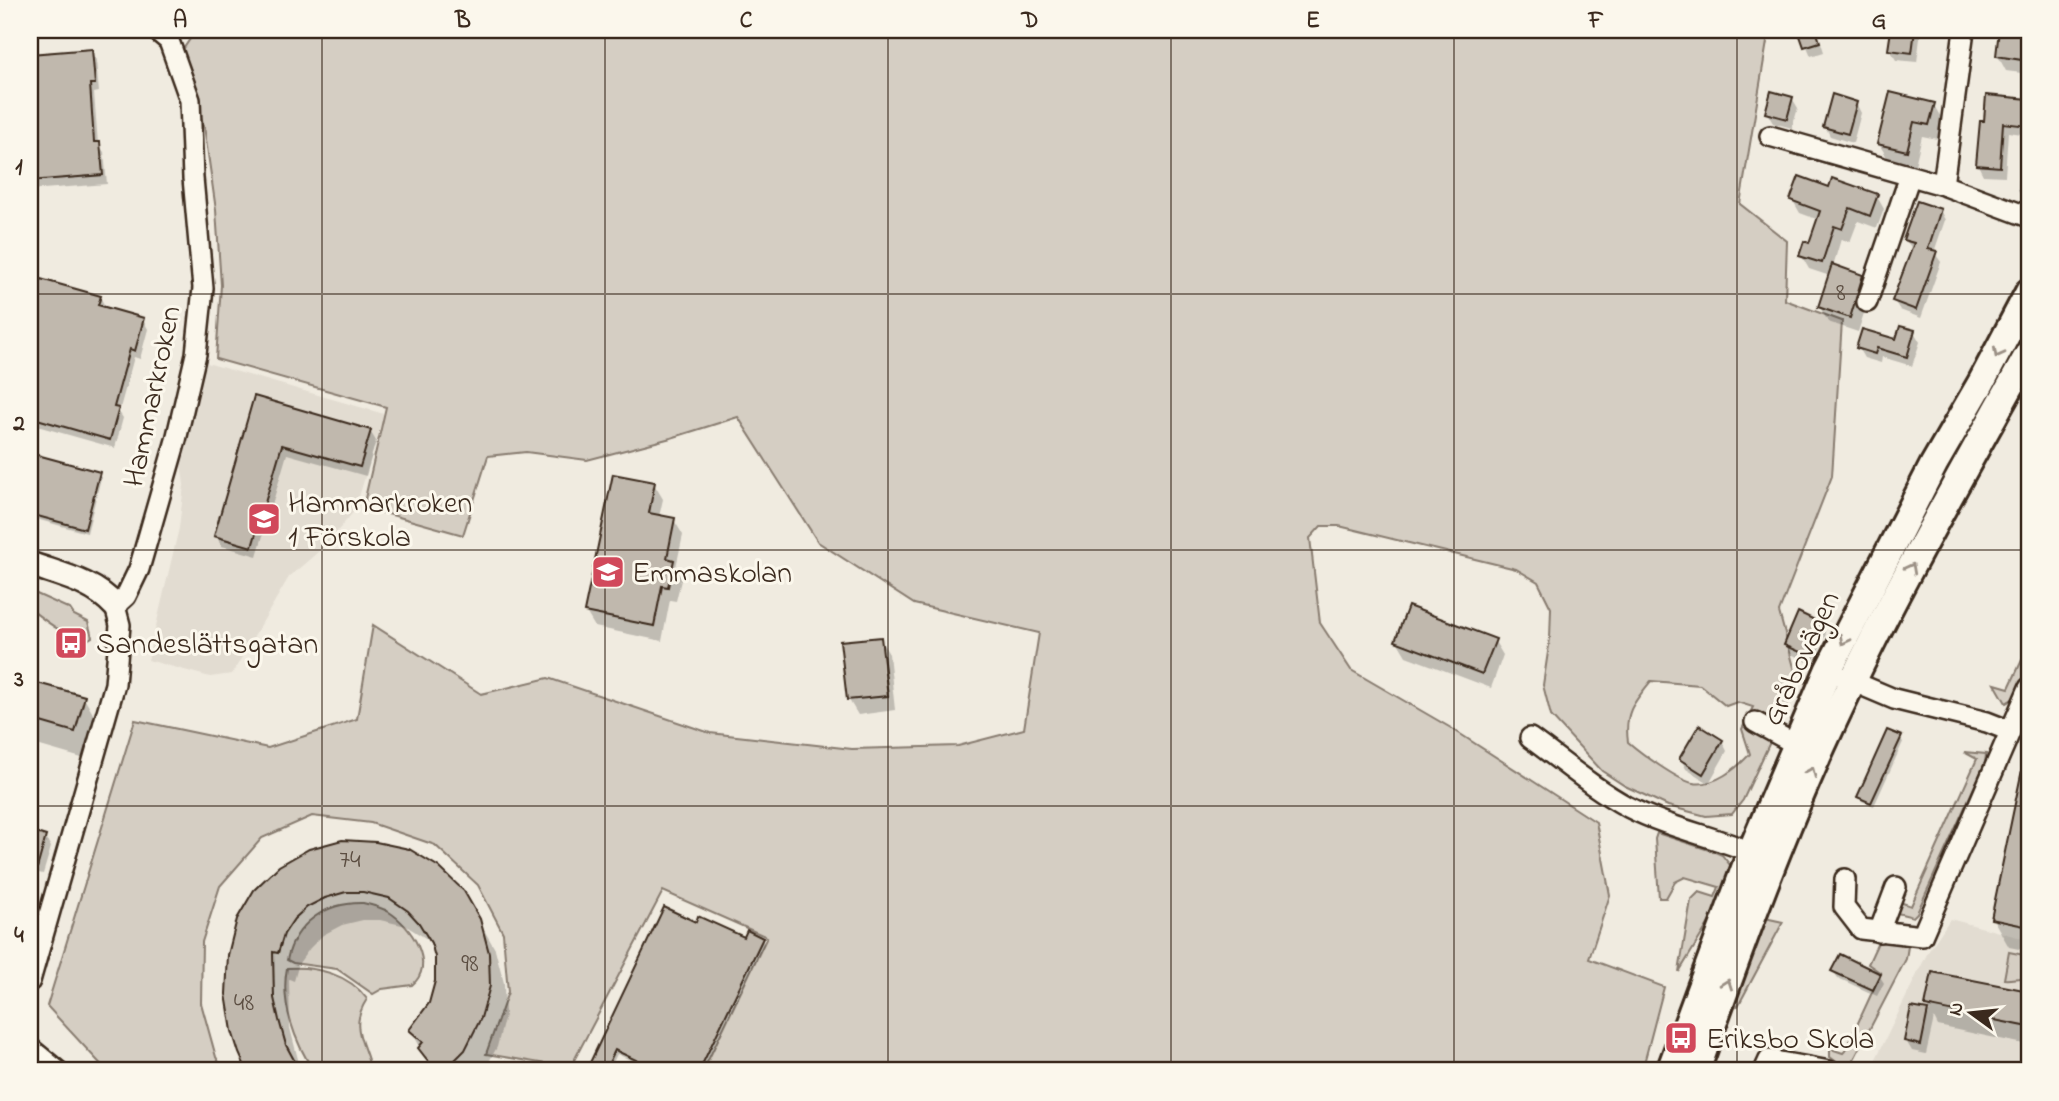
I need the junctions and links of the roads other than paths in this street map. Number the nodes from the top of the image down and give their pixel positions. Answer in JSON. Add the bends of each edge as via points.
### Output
{"nodes":[{"id":1,"x":156,"y":30,"type":"edge"},
{"id":2,"x":1964,"y":30,"type":"edge"},
{"id":3,"x":1770,"y":136,"type":"dead end"},
{"id":4,"x":1910,"y":176,"type":"junction"},
{"id":5,"x":1943,"y":185,"type":"junction"},
{"id":6,"x":2029,"y":217,"type":"edge"},
{"id":7,"x":2029,"y":292,"type":"edge"},
{"id":8,"x":1867,"y":302,"type":"dead end"},
{"id":9,"x":2029,"y":353,"type":"edge"},
{"id":10,"x":30,"y":564,"type":"edge"},
{"id":11,"x":116,"y":606,"type":"junction"},
{"id":12,"x":1828,"y":671,"type":"junction"},
{"id":13,"x":1853,"y":681,"type":"junction"},
{"id":14,"x":2029,"y":688,"type":"edge"},
{"id":15,"x":1755,"y":722,"type":"dead end"},
{"id":16,"x":2010,"y":731,"type":"junction"},
{"id":17,"x":1530,"y":738,"type":"dead end"},
{"id":18,"x":1795,"y":744,"type":"junction"},
{"id":19,"x":1751,"y":852,"type":"junction"},
{"id":20,"x":1767,"y":874,"type":"junction"},
{"id":21,"x":1845,"y":879,"type":"dead end"},
{"id":22,"x":1896,"y":887,"type":"dead end"},
{"id":23,"x":1879,"y":932,"type":"junction"},
{"id":24,"x":30,"y":981,"type":"edge"},
{"id":25,"x":30,"y":1048,"type":"edge"},
{"id":26,"x":1808,"y":1069,"type":"edge"},
{"id":27,"x":58,"y":1071,"type":"edge"},
{"id":28,"x":1670,"y":1071,"type":"edge"},
{"id":29,"x":1696,"y":1071,"type":"edge"},
{"id":30,"x":1764,"y":1071,"type":"edge"},
{"id":31,"x":1829,"y":1071,"type":"edge"}],
"edges":[{"from":1,"to":11,"type":"street","name":"Hammarkroken","via":[[169,41],[190,100],[203,288],[196,354],[176,440],[139,569]]},
{"from":2,"to":5,"type":"street"},
{"from":3,"to":4,"type":"street"},
{"from":4,"to":5,"type":"street"},
{"from":4,"to":8,"type":"street"},
{"from":5,"to":6,"type":"street"},
{"from":7,"to":12,"type":"main road","name":"Gråbovägen","one_way":true},
{"from":13,"to":9,"type":"main road","name":"Gråbovägen","one_way":true},
{"from":10,"to":11,"type":"street","via":[[94,587]]},
{"from":11,"to":24,"type":"street","via":[[120,625],[114,684]]},
{"from":12,"to":13,"type":"street"},
{"from":12,"to":18,"type":"main road","name":"Gråbovägen"},
{"from":13,"to":16,"type":"street","via":[[1894,699]]},
{"from":20,"to":13,"type":"main road","name":"Gråbovägen","one_way":true},
{"from":14,"to":16,"type":"street"},
{"from":15,"to":18,"type":"street"},
{"from":16,"to":23,"type":"street","via":[[1922,936]]},
{"from":17,"to":19,"type":"street","via":[[1628,806]]},
{"from":18,"to":19,"type":"main road","name":"Gråbovägen"},
{"from":19,"to":20,"type":"street"},
{"from":19,"to":28,"type":"main road","name":"Gråbovägen"},
{"from":29,"to":20,"type":"main road","name":"Gråbovägen","one_way":true},
{"from":21,"to":23,"type":"street","via":[[1844,907],[1861,929]]},
{"from":22,"to":23,"type":"street"},
{"from":25,"to":27,"type":"street"},
{"from":26,"to":30,"type":"street","via":[[1769,1060]]},
{"from":26,"to":31,"type":"street"}]}
